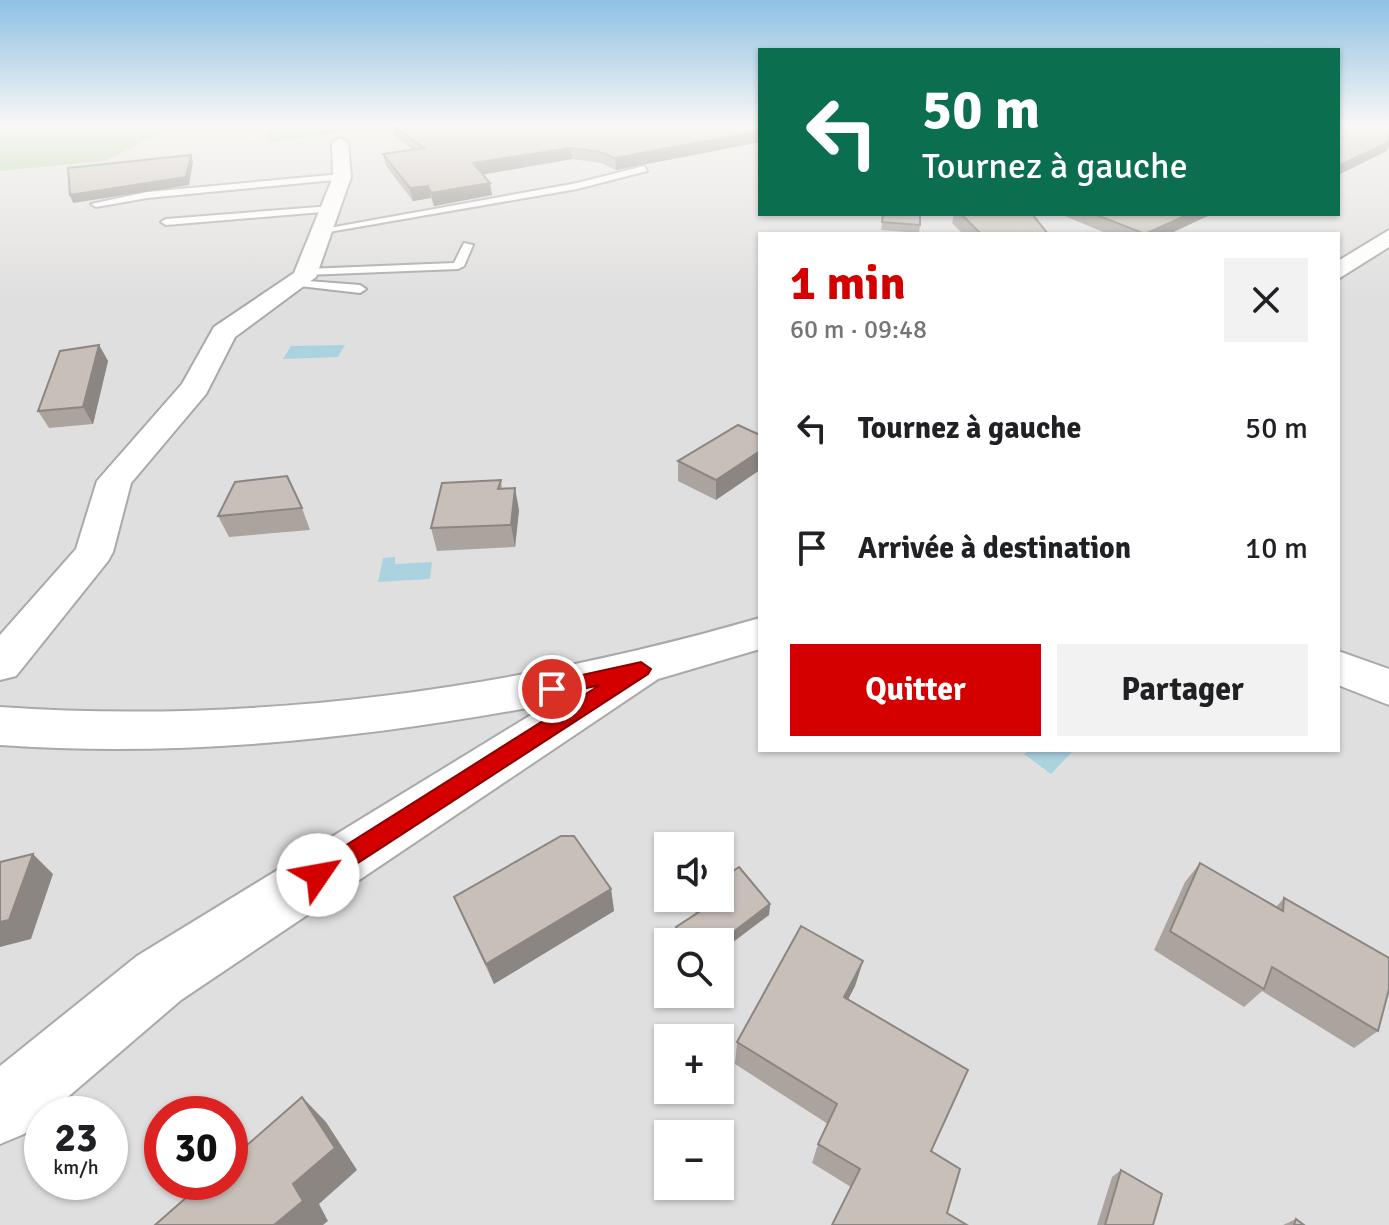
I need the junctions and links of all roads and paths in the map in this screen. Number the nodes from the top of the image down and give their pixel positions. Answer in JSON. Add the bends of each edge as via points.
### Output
{"nodes":[{"id":1,"x":275,"y":183,"type":"edge"},
{"id":2,"x":340,"y":183,"type":"edge"},
{"id":3,"x":588,"y":183,"type":"edge"},
{"id":4,"x":96,"y":204,"type":"edge"},
{"id":5,"x":327,"y":220,"type":"junction"},
{"id":6,"x":166,"y":222,"type":"dead end"},
{"id":7,"x":1389,"y":237,"type":"edge"},
{"id":8,"x":468,"y":245,"type":"dead end"},
{"id":9,"x":1340,"y":271,"type":"edge"},
{"id":10,"x":300,"y":277,"type":"junction"},
{"id":11,"x":360,"y":289,"type":"dead end"},
{"id":12,"x":758,"y":634,"type":"edge"},
{"id":13,"x":0,"y":664,"type":"edge"},
{"id":14,"x":1340,"y":668,"type":"edge"},
{"id":15,"x":641,"y":669,"type":"junction"},
{"id":16,"x":1389,"y":688,"type":"edge"},
{"id":17,"x":0,"y":726,"type":"edge"},
{"id":18,"x":0,"y":1110,"type":"edge"}],
"edges":[{"from":1,"to":4,"type":"lane"},
{"from":2,"to":5,"type":"street"},
{"from":3,"to":5,"type":"lane"},
{"from":5,"to":6,"type":"lane"},
{"from":5,"to":10,"type":"street"},
{"from":7,"to":9,"type":"street"},
{"from":8,"to":10,"type":"lane","via":[[458,266]]},
{"from":10,"to":11,"type":"lane"},
{"from":10,"to":13,"type":"street","via":[[224,333],[195,388],[114,481],[94,552]]},
{"from":12,"to":15,"type":"street"},
{"from":14,"to":16,"type":"street"},
{"from":15,"to":17,"type":"street","via":[[552,689],[238,727]]},
{"from":15,"to":18,"type":"street","via":[[159,978]]}]}
